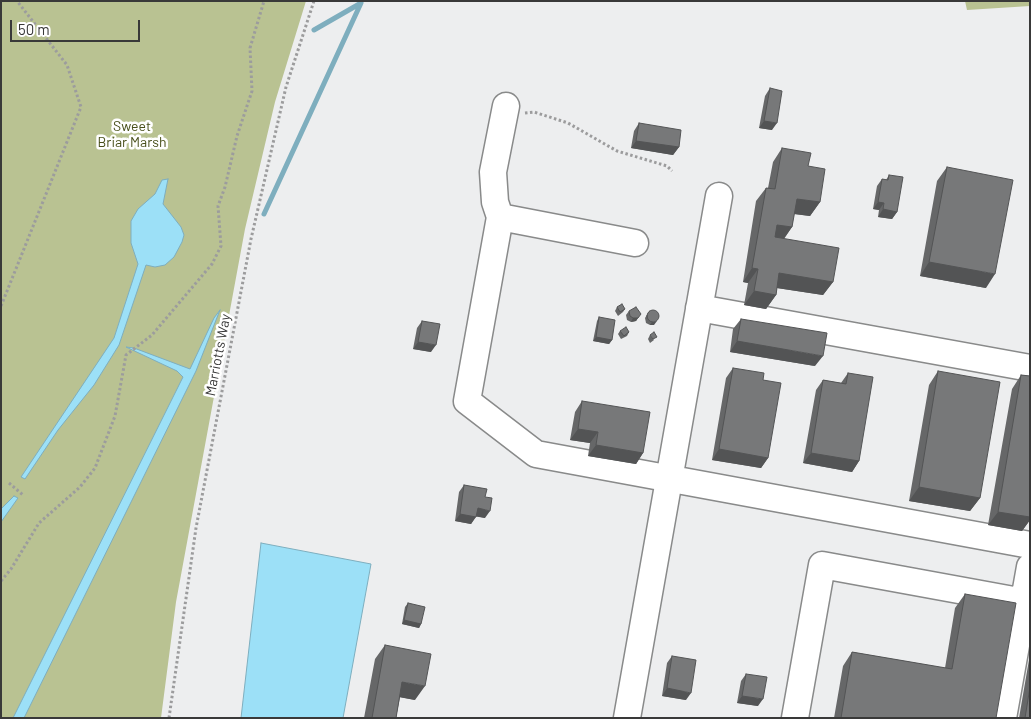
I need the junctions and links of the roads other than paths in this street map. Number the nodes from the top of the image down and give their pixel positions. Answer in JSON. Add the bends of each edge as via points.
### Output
{"nodes":[{"id":1,"x":505,"y":110,"type":"road end"},
{"id":2,"x":719,"y":196,"type":"dead end"},
{"id":3,"x":500,"y":217,"type":"junction"},
{"id":4,"x":635,"y":244,"type":"dead end"},
{"id":5,"x":699,"y":308,"type":"junction"},
{"id":6,"x":1030,"y":368,"type":"edge"},
{"id":7,"x":669,"y":478,"type":"junction"},
{"id":8,"x":1030,"y":545,"type":"edge"},
{"id":9,"x":1030,"y":567,"type":"edge"},
{"id":10,"x":1027,"y":603,"type":"edge"},
{"id":11,"x":626,"y":718,"type":"edge"},
{"id":12,"x":795,"y":718,"type":"edge"},
{"id":13,"x":1003,"y":718,"type":"edge"}],
"edges":[{"from":1,"to":3,"type":"lane","via":[[493,172],[495,202]]},
{"from":2,"to":5,"type":"lane"},
{"from":3,"to":4,"type":"lane"},
{"from":3,"to":7,"type":"lane","via":[[467,401],[536,454]]},
{"from":5,"to":6,"type":"lane"},
{"from":5,"to":7,"type":"lane"},
{"from":7,"to":8,"type":"lane"},
{"from":7,"to":11,"type":"lane"},
{"from":9,"to":10,"type":"lane"},
{"from":10,"to":12,"type":"lane","via":[[822,565]]},
{"from":10,"to":13,"type":"lane"}]}
